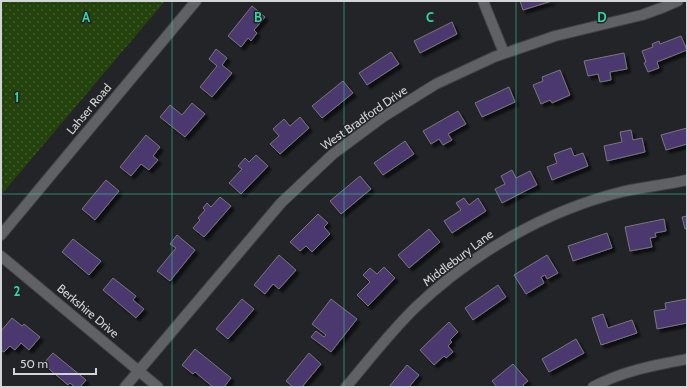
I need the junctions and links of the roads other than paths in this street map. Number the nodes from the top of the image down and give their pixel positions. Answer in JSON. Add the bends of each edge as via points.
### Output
{"nodes":[{"id":1,"x":196,"y":1,"type":"edge"},
{"id":2,"x":483,"y":1,"type":"edge"},
{"id":3,"x":678,"y":1,"type":"edge"},
{"id":4,"x":504,"y":54,"type":"junction"},
{"id":5,"x":687,"y":180,"type":"edge"},
{"id":6,"x":1,"y":235,"type":"edge"},
{"id":7,"x":1,"y":256,"type":"edge"},
{"id":8,"x":687,"y":359,"type":"edge"},
{"id":9,"x":138,"y":371,"type":"junction"},
{"id":10,"x":125,"y":387,"type":"edge"},
{"id":11,"x":158,"y":387,"type":"edge"},
{"id":12,"x":346,"y":387,"type":"edge"},
{"id":13,"x":593,"y":387,"type":"edge"}],
"edges":[{"from":1,"to":6,"type":"street","name":"Lahser Road"},
{"from":2,"to":4,"type":"street"},
{"from":3,"to":4,"type":"street","name":"West Bradford Drive","via":[[642,15],[555,36]]},
{"from":4,"to":9,"type":"street","name":"West Bradford Drive","via":[[436,84],[383,117],[333,154],[261,225]]},
{"from":5,"to":12,"type":"street","name":"Middlebury Lane","via":[[621,192],[590,202],[542,221],[498,244],[471,262],[416,307]]},
{"from":7,"to":9,"type":"street","name":"Berkshire Drive"},
{"from":8,"to":13,"type":"street","via":[[622,374]]},
{"from":9,"to":10,"type":"street","name":"West Bradford Drive"},
{"from":9,"to":11,"type":"street","name":"Berkshire Drive"}]}
